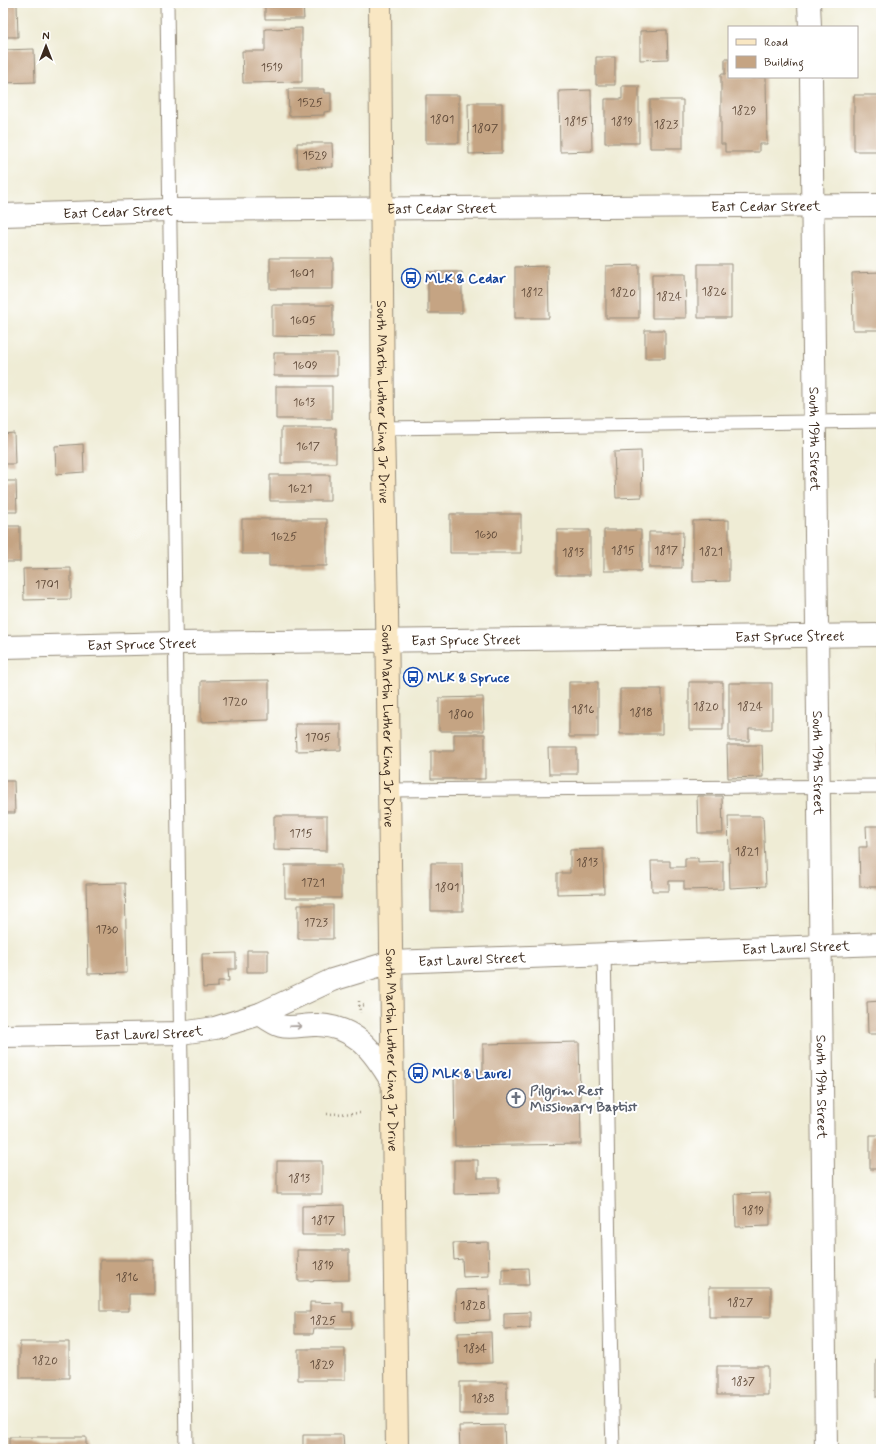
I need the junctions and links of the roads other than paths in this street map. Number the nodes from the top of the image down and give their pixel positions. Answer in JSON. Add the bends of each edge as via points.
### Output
{"nodes":[{"id":1,"x":167,"y":3,"type":"edge"},
{"id":2,"x":380,"y":3,"type":"edge"},
{"id":3,"x":809,"y":3,"type":"edge"},
{"id":4,"x":810,"y":26,"type":"edge"},
{"id":5,"x":811,"y":78,"type":"edge"},
{"id":6,"x":814,"y":205,"type":"junction"},
{"id":7,"x":881,"y":205,"type":"edge"},
{"id":8,"x":381,"y":209,"type":"junction"},
{"id":9,"x":170,"y":210,"type":"junction"},
{"id":10,"x":3,"y":215,"type":"edge"},
{"id":11,"x":881,"y":421,"type":"edge"},
{"id":12,"x":816,"y":422,"type":"junction"},
{"id":13,"x":383,"y":428,"type":"junction"},
{"id":14,"x":881,"y":635,"type":"edge"},
{"id":15,"x":817,"y":636,"type":"junction"},
{"id":16,"x":177,"y":642,"type":"junction"},
{"id":17,"x":387,"y":642,"type":"junction"},
{"id":18,"x":3,"y":647,"type":"edge"},
{"id":19,"x":820,"y":786,"type":"junction"},
{"id":20,"x":881,"y":786,"type":"edge"},
{"id":21,"x":389,"y":790,"type":"junction"},
{"id":22,"x":881,"y":944,"type":"edge"},
{"id":23,"x":821,"y":946,"type":"junction"},
{"id":24,"x":604,"y":955,"type":"junction"},
{"id":25,"x":391,"y":962,"type":"junction"},
{"id":26,"x":260,"y":1014,"type":"junction"},
{"id":27,"x":180,"y":1033,"type":"junction"},
{"id":28,"x":3,"y":1036,"type":"edge"},
{"id":29,"x":392,"y":1082,"type":"junction"},
{"id":30,"x":186,"y":1449,"type":"edge"},
{"id":31,"x":398,"y":1449,"type":"edge"},
{"id":32,"x":612,"y":1449,"type":"edge"},
{"id":33,"x":826,"y":1449,"type":"edge"}],
"edges":[{"from":1,"to":9,"type":"lane"},
{"from":2,"to":8,"type":"street","name":"South Martin Luther King Jr Drive"},
{"from":3,"to":4,"type":"street"},
{"from":5,"to":6,"type":"street","name":"South 19th Street"},
{"from":6,"to":7,"type":"street","name":"East Cedar Street"},
{"from":6,"to":8,"type":"street","name":"East Cedar Street"},
{"from":6,"to":12,"type":"street","name":"South 19th Street"},
{"from":8,"to":9,"type":"street","name":"East Cedar Street"},
{"from":8,"to":13,"type":"street","name":"South Martin Luther King Jr Drive"},
{"from":9,"to":10,"type":"street","name":"East Cedar Street"},
{"from":9,"to":16,"type":"lane"},
{"from":11,"to":12,"type":"lane"},
{"from":12,"to":13,"type":"lane"},
{"from":12,"to":15,"type":"street","name":"South 19th Street"},
{"from":13,"to":17,"type":"street","name":"South Martin Luther King Jr Drive"},
{"from":14,"to":15,"type":"street","name":"East Spruce Street"},
{"from":15,"to":17,"type":"street","name":"East Spruce Street"},
{"from":15,"to":19,"type":"street","name":"South 19th Street"},
{"from":16,"to":17,"type":"street","name":"East Spruce Street"},
{"from":16,"to":18,"type":"street","name":"East Spruce Street"},
{"from":16,"to":27,"type":"lane"},
{"from":17,"to":21,"type":"street","name":"South Martin Luther King Jr Drive"},
{"from":19,"to":20,"type":"lane"},
{"from":19,"to":21,"type":"lane"},
{"from":19,"to":23,"type":"street","name":"South 19th Street"},
{"from":21,"to":25,"type":"street","name":"South Martin Luther King Jr Drive"},
{"from":22,"to":23,"type":"street","name":"East Laurel Street"},
{"from":23,"to":24,"type":"street","name":"East Laurel Street"},
{"from":23,"to":33,"type":"street","name":"South 19th Street"},
{"from":24,"to":25,"type":"street","name":"East Laurel Street"},
{"from":24,"to":32,"type":"lane"},
{"from":25,"to":26,"type":"street","name":"East Laurel Street","via":[[332,980]]},
{"from":25,"to":29,"type":"street","name":"South Martin Luther King Jr Drive"},
{"from":26,"to":27,"type":"street","name":"East Laurel Street","via":[[215,1028]]},
{"from":26,"to":29,"type":"street","one_way":true,"via":[[282,1026],[318,1025],[335,1028],[355,1037],[371,1050]]},
{"from":27,"to":28,"type":"street","name":"East Laurel Street"},
{"from":27,"to":30,"type":"lane"},
{"from":29,"to":31,"type":"street","name":"South Martin Luther King Jr Drive"}]}
